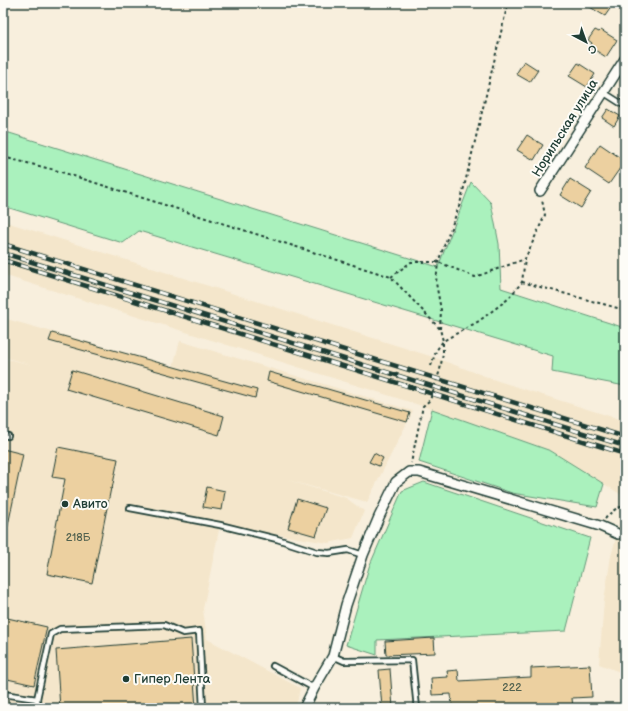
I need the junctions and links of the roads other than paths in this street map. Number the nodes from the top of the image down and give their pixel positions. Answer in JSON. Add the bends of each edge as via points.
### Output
{"nodes":[{"id":1,"x":625,"y":59,"type":"edge"},
{"id":2,"x":603,"y":92,"type":"junction"},
{"id":3,"x":625,"y":106,"type":"edge"},
{"id":4,"x":540,"y":191,"type":"road end"},
{"id":5,"x":130,"y":508,"type":"dead end"},
{"id":6,"x":622,"y":534,"type":"edge"},
{"id":7,"x":363,"y":555,"type":"junction"},
{"id":8,"x":333,"y":656,"type":"junction"},
{"id":9,"x":273,"y":666,"type":"dead end"},
{"id":10,"x":314,"y":688,"type":"junction"},
{"id":11,"x":3,"y":694,"type":"edge"},
{"id":12,"x":38,"y":699,"type":"junction"},
{"id":13,"x":38,"y":708,"type":"edge"},
{"id":14,"x":203,"y":708,"type":"edge"},
{"id":15,"x":304,"y":708,"type":"edge"},
{"id":16,"x":417,"y":708,"type":"edge"}],
"edges":[{"from":1,"to":2,"type":"street","name":"Норильская улица"},
{"from":2,"to":3,"type":"lane"},
{"from":2,"to":4,"type":"street","name":"Норильская улица"},
{"from":5,"to":7,"type":"lane","via":[[220,525],[317,552],[348,550]]},
{"from":6,"to":7,"type":"street","via":[[419,472],[409,472],[396,482]]},
{"from":7,"to":8,"type":"street","via":[[346,605]]},
{"from":8,"to":10,"type":"street"},
{"from":8,"to":16,"type":"lane","via":[[344,661],[412,660]]},
{"from":9,"to":10,"type":"lane"},
{"from":10,"to":15,"type":"street"},
{"from":11,"to":12,"type":"lane"},
{"from":12,"to":13,"type":"lane"},
{"from":12,"to":14,"type":"lane","via":[[51,634],[60,629],[164,626],[184,633],[199,631]]}]}
